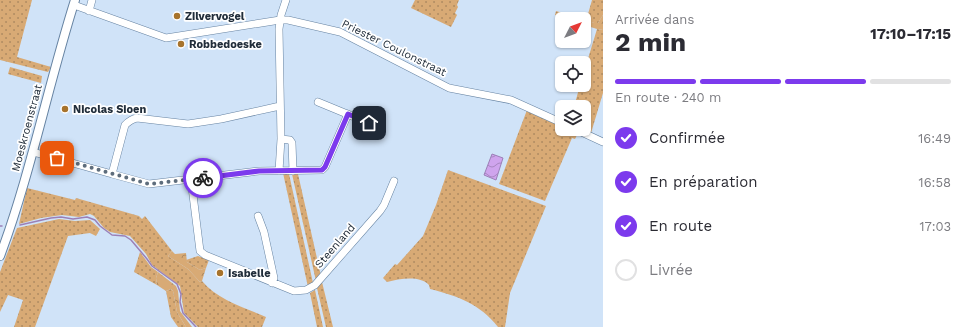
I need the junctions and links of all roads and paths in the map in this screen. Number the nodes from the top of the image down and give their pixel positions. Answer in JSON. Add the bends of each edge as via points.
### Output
{"nodes":[{"id":1,"x":92,"y":0,"type":"edge"},
{"id":2,"x":286,"y":0,"type":"edge"},
{"id":3,"x":74,"y":2,"type":"edge"},
{"id":4,"x":89,"y":11,"type":"junction"},
{"id":5,"x":280,"y":20,"type":"junction"},
{"id":6,"x":318,"y":102,"type":"dead end"},
{"id":7,"x":280,"y":106,"type":"junction"},
{"id":8,"x":348,"y":114,"type":"junction"},
{"id":9,"x":555,"y":120,"type":"edge"},
{"id":10,"x":369,"y":123,"type":"dead end"},
{"id":11,"x":590,"y":136,"type":"edge"},
{"id":12,"x":281,"y":139,"type":"junction"},
{"id":13,"x":603,"y":142,"type":"edge"},
{"id":14,"x":32,"y":152,"type":"junction"},
{"id":15,"x":279,"y":171,"type":"junction"},
{"id":16,"x":292,"y":171,"type":"junction"},
{"id":17,"x":112,"y":174,"type":"junction"},
{"id":18,"x":191,"y":179,"type":"junction"},
{"id":19,"x":394,"y":181,"type":"dead end"},
{"id":20,"x":258,"y":216,"type":"dead end"},
{"id":21,"x":0,"y":256,"type":"edge"},
{"id":22,"x":272,"y":283,"type":"junction"}],
"edges":[{"from":1,"to":4,"type":"street"},
{"from":2,"to":5,"type":"street"},
{"from":3,"to":4,"type":"street","name":"Priester Coulonstraat"},
{"from":3,"to":14,"type":"main road","name":"Moeskroenstraat"},
{"from":4,"to":5,"type":"street","name":"Priester Coulonstraat","via":[[166,38]]},
{"from":5,"to":7,"type":"street"},
{"from":5,"to":9,"type":"street","name":"Priester Coulonstraat","via":[[340,32],[449,88],[511,100]]},
{"from":6,"to":8,"type":"street"},
{"from":7,"to":12,"type":"street"},
{"from":7,"to":17,"type":"street","via":[[188,124],[132,119],[126,125]]},
{"from":8,"to":10,"type":"street"},
{"from":8,"to":16,"type":"street","via":[[325,167],[322,170]]},
{"from":11,"to":13,"type":"street"},
{"from":12,"to":15,"type":"street"},
{"from":12,"to":16,"type":"street","via":[[290,140],[292,143]]},
{"from":14,"to":17,"type":"street"},
{"from":14,"to":21,"type":"main road","name":"Moeskroenstraat"},
{"from":15,"to":16,"type":"street"},
{"from":15,"to":18,"type":"street"},
{"from":17,"to":18,"type":"street","via":[[149,184]]},
{"from":18,"to":22,"type":"street","name":"Steenland","via":[[200,251]]},
{"from":19,"to":22,"type":"street","name":"Steenland","via":[[380,212],[315,285],[300,292]]},
{"from":20,"to":22,"type":"street","via":[[274,278]]}]}
